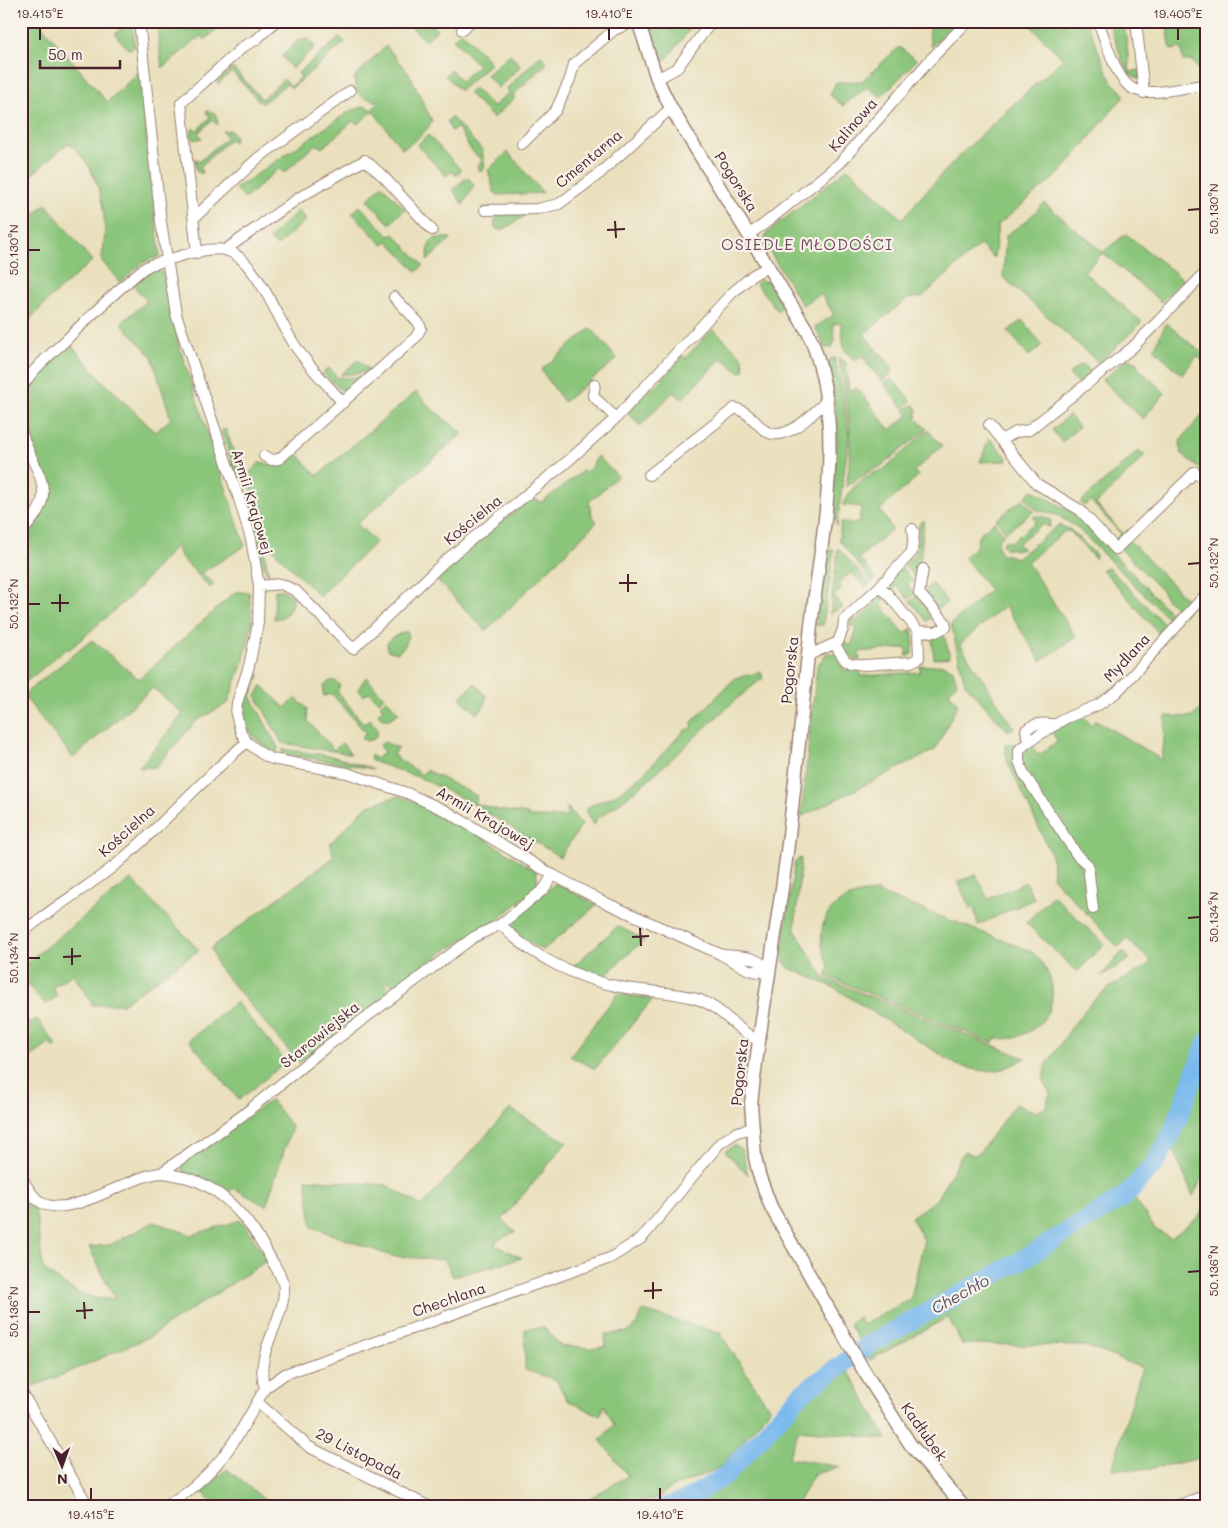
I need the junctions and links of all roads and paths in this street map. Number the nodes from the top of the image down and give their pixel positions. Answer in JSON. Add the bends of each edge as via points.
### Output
{"nodes":[{"id":1,"x":139,"y":21,"type":"edge"},
{"id":2,"x":276,"y":21,"type":"edge"},
{"id":3,"x":470,"y":21,"type":"edge"},
{"id":4,"x":636,"y":21,"type":"edge"},
{"id":5,"x":712,"y":21,"type":"edge"},
{"id":6,"x":968,"y":21,"type":"edge"},
{"id":7,"x":1098,"y":21,"type":"edge"},
{"id":8,"x":1136,"y":21,"type":"edge"},
{"id":9,"x":611,"y":25,"type":"edge"},
{"id":10,"x":462,"y":30,"type":"dead end"},
{"id":11,"x":657,"y":79,"type":"junction"},
{"id":12,"x":1207,"y":84,"type":"edge"},
{"id":13,"x":350,"y":91,"type":"dead end"},
{"id":14,"x":1144,"y":94,"type":"junction"},
{"id":15,"x":671,"y":108,"type":"junction"},
{"id":16,"x":522,"y":144,"type":"dead end"},
{"id":17,"x":485,"y":210,"type":"dead end"},
{"id":18,"x":195,"y":217,"type":"junction"},
{"id":19,"x":432,"y":230,"type":"dead end"},
{"id":20,"x":749,"y":234,"type":"junction"},
{"id":21,"x":226,"y":250,"type":"junction"},
{"id":22,"x":197,"y":253,"type":"junction"},
{"id":23,"x":167,"y":261,"type":"junction"},
{"id":24,"x":769,"y":266,"type":"junction"},
{"id":25,"x":1207,"y":271,"type":"edge"},
{"id":26,"x":394,"y":297,"type":"dead end"},
{"id":27,"x":594,"y":384,"type":"dead end"},
{"id":28,"x":21,"y":390,"type":"edge"},
{"id":29,"x":828,"y":400,"type":"junction"},
{"id":30,"x":343,"y":403,"type":"junction"},
{"id":31,"x":616,"y":418,"type":"junction"},
{"id":32,"x":989,"y":425,"type":"dead end"},
{"id":33,"x":21,"y":430,"type":"edge"},
{"id":34,"x":1001,"y":440,"type":"junction"},
{"id":35,"x":264,"y":456,"type":"dead end"},
{"id":36,"x":649,"y":475,"type":"dead end"},
{"id":37,"x":1207,"y":482,"type":"edge"},
{"id":38,"x":912,"y":529,"type":"dead end"},
{"id":39,"x":21,"y":532,"type":"edge"},
{"id":40,"x":923,"y":570,"type":"dead end"},
{"id":41,"x":259,"y":586,"type":"junction"},
{"id":42,"x":878,"y":588,"type":"junction"},
{"id":43,"x":1207,"y":593,"type":"edge"},
{"id":44,"x":918,"y":631,"type":"junction"},
{"id":45,"x":834,"y":645,"type":"junction"},
{"id":46,"x":808,"y":656,"type":"junction"},
{"id":47,"x":247,"y":742,"type":"junction"},
{"id":48,"x":553,"y":874,"type":"junction"},
{"id":49,"x":1093,"y":909,"type":"dead end"},
{"id":50,"x":500,"y":924,"type":"junction"},
{"id":51,"x":21,"y":934,"type":"edge"},
{"id":52,"x":769,"y":970,"type":"junction"},
{"id":53,"x":760,"y":1041,"type":"junction"},
{"id":54,"x":753,"y":1128,"type":"junction"},
{"id":55,"x":161,"y":1173,"type":"junction"},
{"id":56,"x":21,"y":1176,"type":"edge"},
{"id":57,"x":849,"y":1344,"type":"joint"},
{"id":58,"x":265,"y":1388,"type":"junction"},
{"id":59,"x":21,"y":1391,"type":"edge"},
{"id":60,"x":258,"y":1402,"type":"junction"},
{"id":61,"x":1207,"y":1495,"type":"edge"},
{"id":62,"x":89,"y":1507,"type":"edge"},
{"id":63,"x":164,"y":1507,"type":"edge"},
{"id":64,"x":430,"y":1507,"type":"edge"},
{"id":65,"x":964,"y":1507,"type":"edge"},
{"id":66,"x":1174,"y":1507,"type":"edge"}],
"edges":[{"from":1,"to":23,"type":"street","name":"Armii Krajowej"},
{"from":2,"to":18,"type":"street","via":[[181,103]]},
{"from":3,"to":10,"type":"street"},
{"from":4,"to":9,"type":"street"},
{"from":4,"to":11,"type":"street","name":"Pogorska"},
{"from":5,"to":11,"type":"street","via":[[677,68]]},
{"from":6,"to":20,"type":"street","name":"Kalinowa","via":[[840,163]]},
{"from":7,"to":14,"type":"street","via":[[1117,74],[1132,90]]},
{"from":8,"to":14,"type":"street"},
{"from":9,"to":16,"type":"street","via":[[574,64],[556,110]]},
{"from":11,"to":15,"type":"street","name":"Pogorska"},
{"from":12,"to":14,"type":"street"},
{"from":13,"to":18,"type":"street","via":[[258,158]]},
{"from":15,"to":17,"type":"street","name":"Cmentarna","via":[[599,174],[559,204],[537,209]]},
{"from":15,"to":20,"type":"street","name":"Pogorska"},
{"from":18,"to":22,"type":"street"},
{"from":19,"to":21,"type":"street","via":[[365,160],[300,197]]},
{"from":20,"to":24,"type":"street","name":"Pogorska"},
{"from":21,"to":22,"type":"street"},
{"from":21,"to":30,"type":"street","via":[[242,261],[256,278],[294,345]]},
{"from":22,"to":23,"type":"street"},
{"from":23,"to":28,"type":"street","via":[[142,269],[102,303],[44,361]]},
{"from":23,"to":41,"type":"street","name":"Armii Krajowej","via":[[176,314],[239,499],[251,540]]},
{"from":24,"to":29,"type":"street","name":"Pogorska","via":[[808,332],[819,357]]},
{"from":24,"to":31,"type":"street","name":"Kościelna","via":[[732,292]]},
{"from":25,"to":34,"type":"street","via":[[1133,347],[1030,430],[1016,432]]},
{"from":26,"to":30,"type":"street","via":[[418,322],[420,328],[416,337]]},
{"from":27,"to":31,"type":"street","via":[[593,396]]},
{"from":29,"to":36,"type":"street","via":[[788,432],[777,436],[735,408]]},
{"from":29,"to":46,"type":"street","name":"Pogorska","via":[[826,496]]},
{"from":30,"to":35,"type":"street","via":[[279,459]]},
{"from":31,"to":41,"type":"street","name":"Kościelna","via":[[445,561],[353,649],[296,591],[281,584]]},
{"from":32,"to":34,"type":"street"},
{"from":33,"to":39,"type":"street","via":[[42,477],[44,493],[37,515]]},
{"from":34,"to":37,"type":"street","via":[[1037,484],[1080,510],[1116,549],[1195,472]]},
{"from":38,"to":42,"type":"street","via":[[912,552]]},
{"from":40,"to":44,"type":"street","via":[[919,593],[946,627],[936,632]]},
{"from":41,"to":47,"type":"street","name":"Armii Krajowej","via":[[258,623],[237,703],[238,725]]},
{"from":42,"to":44,"type":"street","via":[[888,593]]},
{"from":42,"to":45,"type":"street","via":[[848,614],[840,640]]},
{"from":43,"to":49,"type":"street","name":"Mydlana","via":[[1117,692],[1098,705],[1056,724],[1042,723],[1026,730],[1028,742],[1019,750],[1021,768],[1077,855],[1088,865]]},
{"from":44,"to":45,"type":"street","via":[[919,658],[911,662],[850,663]]},
{"from":45,"to":46,"type":"street"},
{"from":46,"to":52,"type":"street","name":"Pogorska","via":[[788,844]]},
{"from":47,"to":48,"type":"street","name":"Armii Krajowej","via":[[272,759],[347,773],[427,801]]},
{"from":47,"to":51,"type":"street","name":"Kościelna","via":[[213,770],[119,862]]},
{"from":48,"to":50,"type":"street","name":"Starowiejska","via":[[544,889]]},
{"from":48,"to":52,"type":"street","name":"Armii Krajowej","via":[[630,914],[720,954],[760,961]]},
{"from":50,"to":53,"type":"street","via":[[511,937],[564,969],[595,982],[702,1001]]},
{"from":50,"to":55,"type":"street","name":"Starowiejska","via":[[474,937],[326,1048],[244,1115]]},
{"from":52,"to":53,"type":"street","name":"Pogorska"},
{"from":53,"to":54,"type":"street","name":"Pogorska","via":[[752,1104]]},
{"from":54,"to":57,"type":"street","name":"Pogorska","via":[[759,1175],[771,1207]]},
{"from":54,"to":58,"type":"street","name":"Chechlana","via":[[737,1132],[720,1144],[654,1224],[628,1248],[578,1270],[285,1374]]},
{"from":55,"to":56,"type":"street","via":[[83,1202],[58,1206],[41,1203]]},
{"from":55,"to":58,"type":"street","via":[[200,1183],[226,1199],[260,1237],[279,1274],[284,1287],[282,1304],[264,1359],[262,1376]]},
{"from":57,"to":65,"type":"street","name":"Kadłubek","via":[[915,1451]]},
{"from":58,"to":60,"type":"street","name":"Chechlana"},
{"from":59,"to":62,"type":"street"},
{"from":60,"to":63,"type":"street","name":"Chechlana","via":[[223,1459],[194,1486]]},
{"from":60,"to":64,"type":"street","name":"29 Listopada","via":[[309,1447]]},
{"from":61,"to":66,"type":"street"}]}
